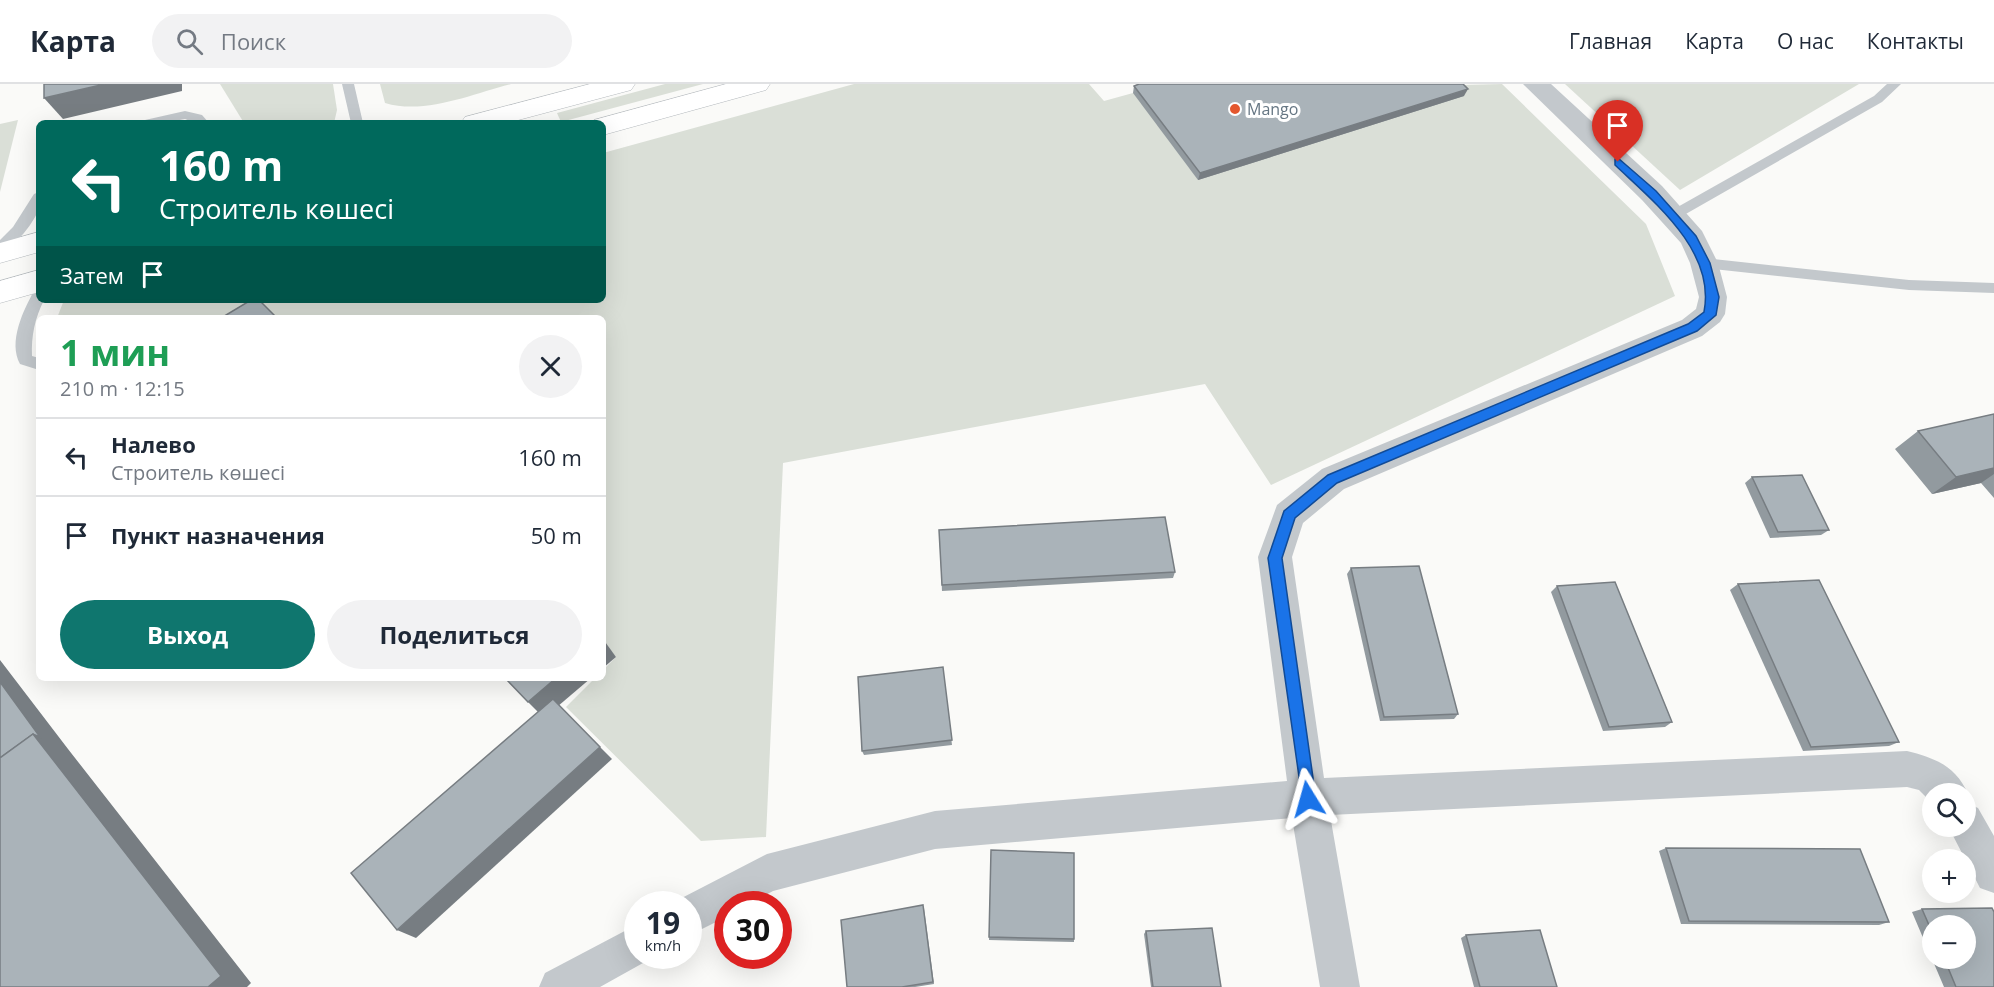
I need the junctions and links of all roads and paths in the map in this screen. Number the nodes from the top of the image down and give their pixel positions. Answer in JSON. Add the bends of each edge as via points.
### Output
{"nodes":[{"id":1,"x":348,"y":84,"type":"edge"},
{"id":2,"x":622,"y":84,"type":"edge"},
{"id":3,"x":757,"y":84,"type":"edge"},
{"id":4,"x":1536,"y":84,"type":"edge"},
{"id":5,"x":1895,"y":84,"type":"edge"},
{"id":6,"x":164,"y":120,"type":"edge"},
{"id":7,"x":200,"y":120,"type":"edge"},
{"id":8,"x":356,"y":120,"type":"edge"},
{"id":9,"x":485,"y":120,"type":"edge"},
{"id":10,"x":606,"y":125,"type":"edge"},
{"id":11,"x":36,"y":202,"type":"edge"},
{"id":12,"x":1672,"y":216,"type":"junction"},
{"id":13,"x":36,"y":243,"type":"edge"},
{"id":14,"x":0,"y":248,"type":"edge"},
{"id":15,"x":0,"y":253,"type":"edge"},
{"id":16,"x":1704,"y":263,"type":"junction"},
{"id":17,"x":36,"y":282,"type":"edge"},
{"id":18,"x":1994,"y":288,"type":"edge"},
{"id":19,"x":0,"y":292,"type":"edge"},
{"id":20,"x":36,"y":301,"type":"edge"},
{"id":21,"x":36,"y":363,"type":"edge"},
{"id":22,"x":1937,"y":783,"type":"edge"},
{"id":23,"x":1308,"y":799,"type":"junction"},
{"id":24,"x":1974,"y":837,"type":"edge"},
{"id":25,"x":1994,"y":874,"type":"edge"},
{"id":26,"x":702,"y":908,"type":"edge"},
{"id":27,"x":624,"y":952,"type":"edge"},
{"id":28,"x":559,"y":987,"type":"edge"},
{"id":29,"x":1340,"y":987,"type":"edge"}],
"edges":[{"from":1,"to":8,"type":"lane"},
{"from":2,"to":9,"type":"main road"},
{"from":3,"to":10,"type":"main road"},
{"from":4,"to":12,"type":"street"},
{"from":5,"to":12,"type":"lane","via":[[1878,99]]},
{"from":6,"to":7,"type":"lane","via":[[187,115]]},
{"from":11,"to":14,"type":"lane","via":[[18,231]]},
{"from":12,"to":16,"type":"street","via":[[1692,238]]},
{"from":13,"to":15,"type":"main road"},
{"from":16,"to":18,"type":"lane","via":[[1909,285]]},
{"from":16,"to":23,"type":"street","via":[[1713,297],[1710,315],[1692,328],[1333,479],[1289,515],[1275,558]]},
{"from":17,"to":19,"type":"main road"},
{"from":20,"to":21,"type":"lane","via":[[26,323],[23,344],[25,360]]},
{"from":22,"to":23,"type":"street","via":[[1930,776],[1907,769]]},
{"from":23,"to":26,"type":"street","via":[[935,830],[767,873]]},
{"from":23,"to":29,"type":"street"},
{"from":24,"to":25,"type":"street"},
{"from":27,"to":28,"type":"street"}]}
